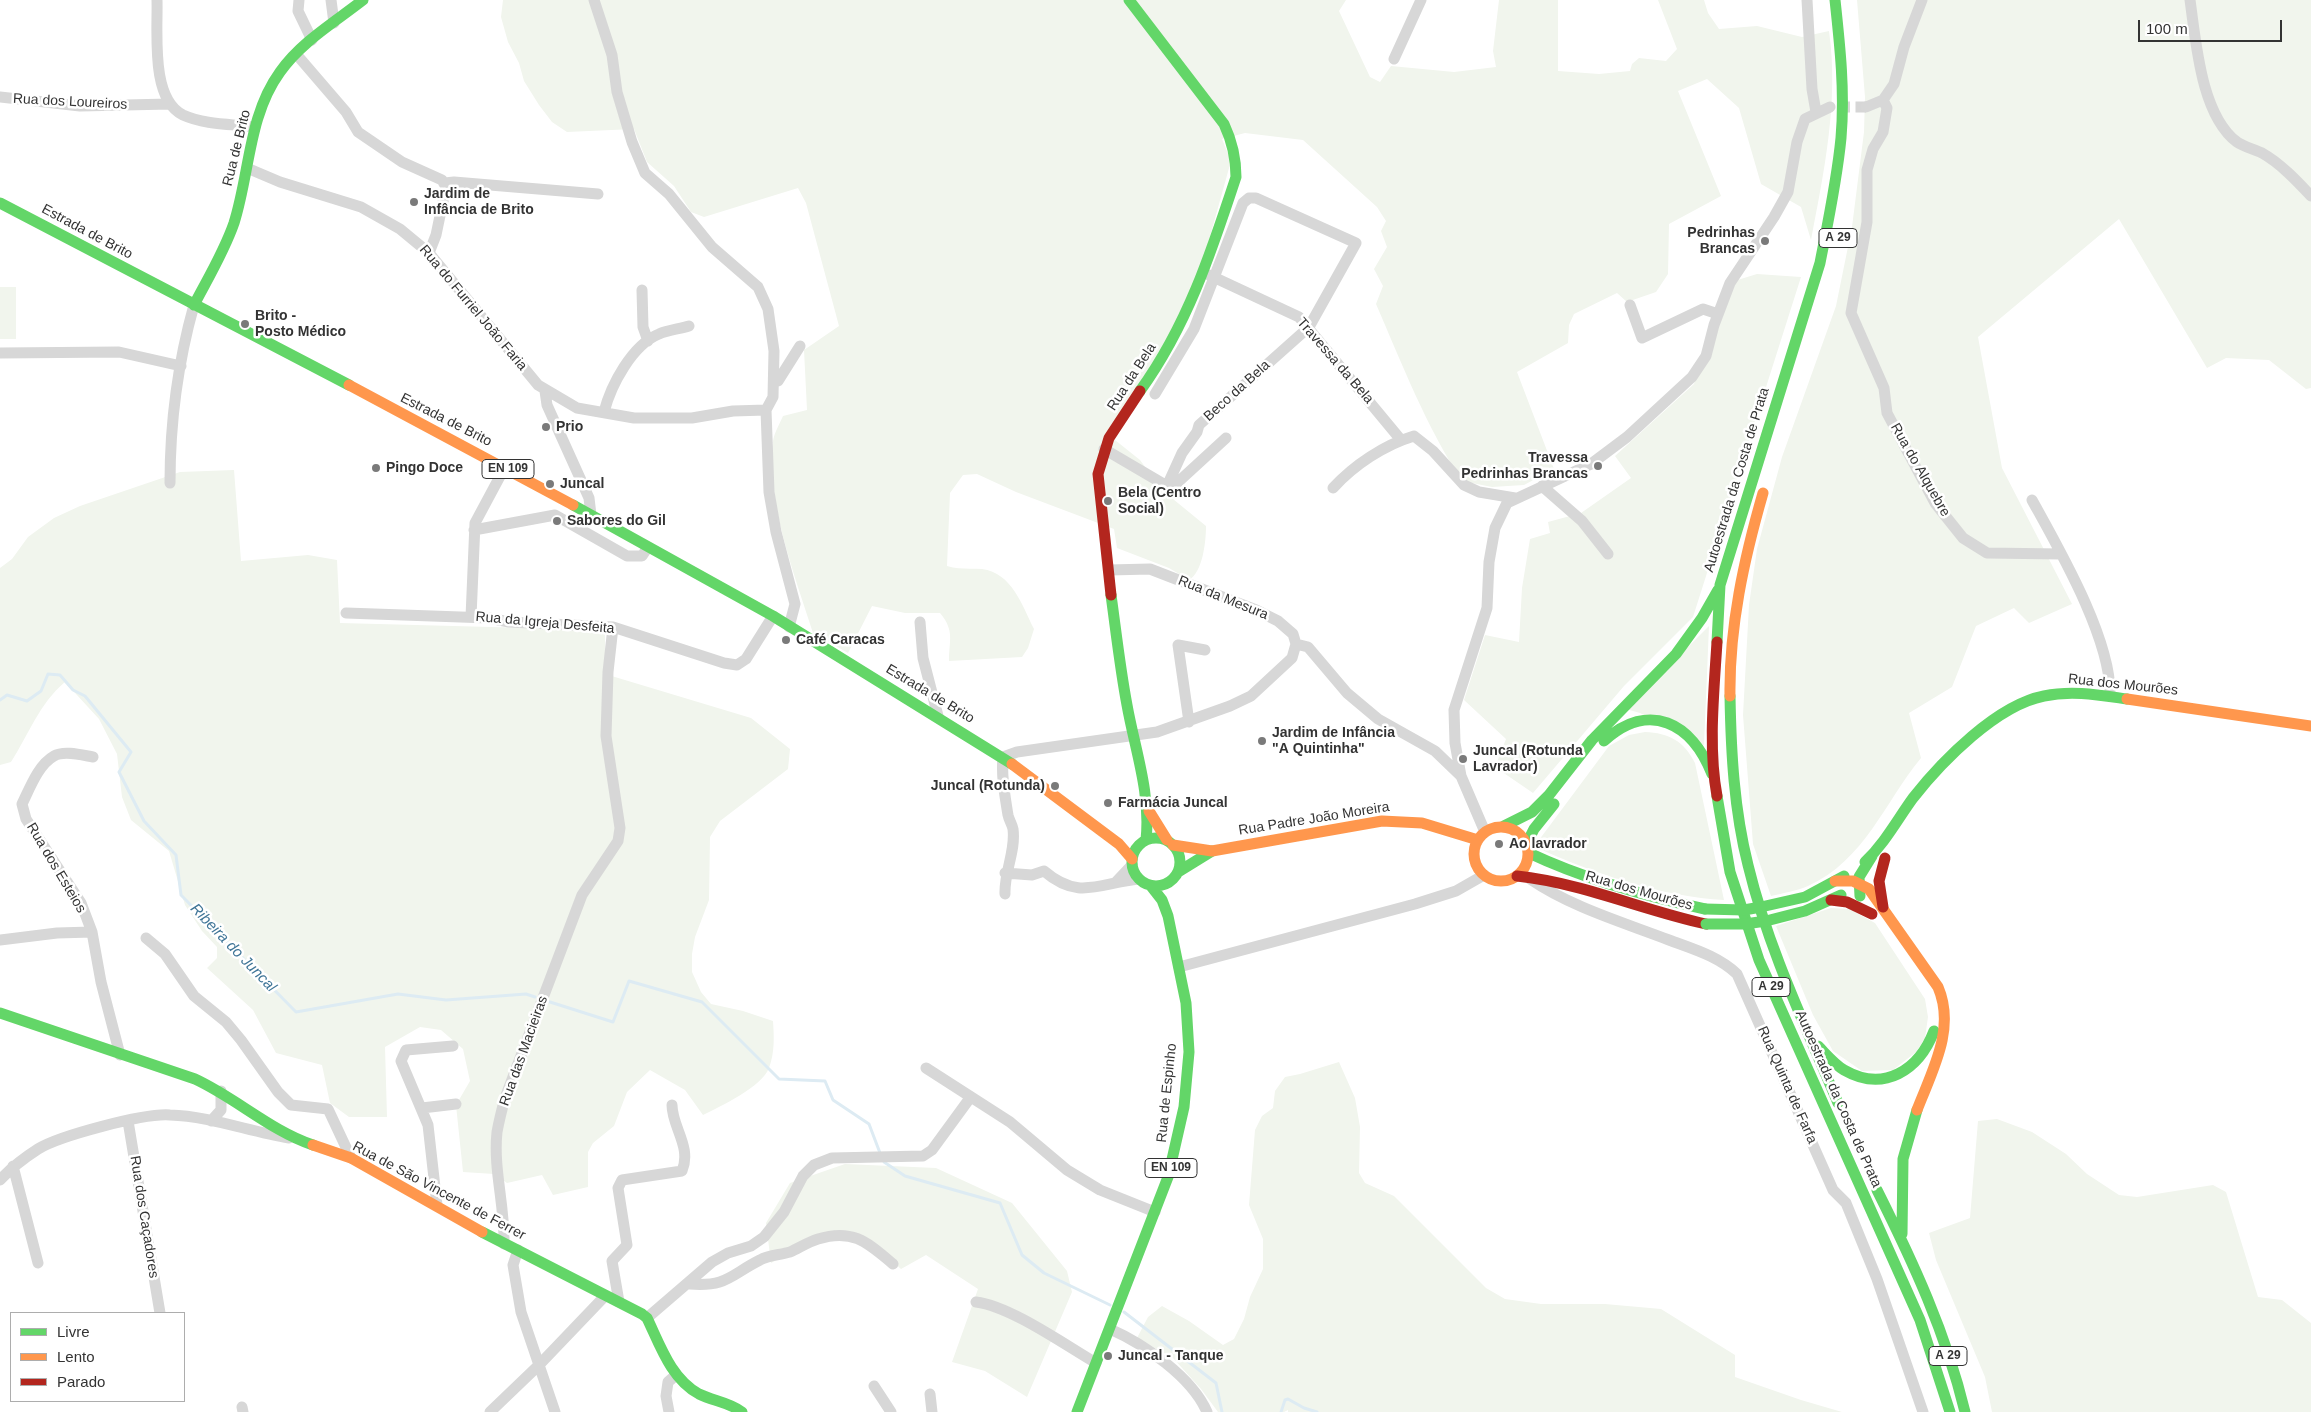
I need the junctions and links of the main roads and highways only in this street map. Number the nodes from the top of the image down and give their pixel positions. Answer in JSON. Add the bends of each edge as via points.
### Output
{"nodes":[{"id":1,"x":363,"y":0,"type":"edge"},
{"id":2,"x":1129,"y":0,"type":"edge"},
{"id":3,"x":1835,"y":0,"type":"edge"},
{"id":4,"x":1854,"y":98,"type":"dead end"},
{"id":5,"x":1854,"y":130,"type":"dead end"},
{"id":6,"x":1852,"y":147,"type":"dead end"},
{"id":7,"x":1849,"y":173,"type":"dead end"},
{"id":8,"x":0,"y":203,"type":"edge"},
{"id":9,"x":194,"y":305,"type":"junction"},
{"id":10,"x":1765,"y":485,"type":"dead end"},
{"id":11,"x":1720,"y":585,"type":"junction"},
{"id":12,"x":2311,"y":726,"type":"edge"},
{"id":13,"x":1950,"y":758,"type":"junction"},
{"id":14,"x":1714,"y":779,"type":"junction"},
{"id":15,"x":1148,"y":809,"type":"junction"},
{"id":16,"x":1504,"y":826,"type":"junction"},
{"id":17,"x":1481,"y":836,"type":"junction"},
{"id":18,"x":1142,"y":842,"type":"junction"},
{"id":19,"x":1170,"y":843,"type":"junction"},
{"id":20,"x":1119,"y":844,"type":"junction"},
{"id":21,"x":1528,"y":848,"type":"junction"},
{"id":22,"x":1212,"y":851,"type":"junction"},
{"id":23,"x":1872,"y":856,"type":"junction"},
{"id":24,"x":1885,"y":858,"type":"junction"},
{"id":25,"x":1132,"y":862,"type":"junction"},
{"id":26,"x":1175,"y":876,"type":"junction"},
{"id":27,"x":1522,"y":876,"type":"junction"},
{"id":28,"x":1835,"y":881,"type":"junction"},
{"id":29,"x":1858,"y":883,"type":"junction"},
{"id":30,"x":1151,"y":886,"type":"junction"},
{"id":31,"x":1830,"y":900,"type":"junction"},
{"id":32,"x":1168,"y":910,"type":"junction"},
{"id":33,"x":1879,"y":912,"type":"junction"},
{"id":34,"x":0,"y":1013,"type":"edge"},
{"id":35,"x":1814,"y":1041,"type":"junction"},
{"id":36,"x":1845,"y":1118,"type":"dead end"},
{"id":37,"x":1873,"y":1180,"type":"dead end"},
{"id":38,"x":1902,"y":1240,"type":"junction"},
{"id":39,"x":742,"y":1412,"type":"edge"},
{"id":40,"x":1076,"y":1412,"type":"edge"},
{"id":41,"x":1950,"y":1412,"type":"edge"},
{"id":42,"x":1965,"y":1412,"type":"edge"}],
"edges":[{"from":1,"to":9,"type":"main road","name":"Rua de Brito","via":[[312,40],[273,82],[255,127],[237,213],[223,251]]},
{"from":2,"to":15,"type":"main road","name":"Rua da Bela","via":[[1224,124],[1233,142],[1236,177],[1203,272],[1174,339],[1104,449],[1098,474],[1127,705]]},
{"from":3,"to":11,"type":"main road","name":"Autoestrada da Costa de Prata","number":"A 29","via":[[1842,99],[1841,137],[1831,208],[1820,263]]},
{"from":4,"to":5,"type":"main road"},
{"from":6,"to":7,"type":"main road"},
{"from":8,"to":9,"type":"main road","name":"Estrada de Brito","number":"EN 109"},
{"from":9,"to":20,"type":"main road","name":"Estrada de Brito","number":"EN 109","via":[[505,467],[773,616],[1003,757]]},
{"from":10,"to":35,"type":"main road","name":"Autoestrada da Costa de Prata","number":"A 29","via":[[1740,577],[1732,630],[1728,685],[1730,736],[1748,868],[1769,931]]},
{"from":11,"to":14,"type":"main road","name":"Autoestrada da Costa de Prata","number":"A 29","via":[[1714,687]]},
{"from":11,"to":16,"type":"main road","via":[[1702,618],[1676,654],[1592,740],[1549,795],[1532,812]]},
{"from":12,"to":13,"type":"main road","name":"Rua dos Mourões","via":[[2110,696],[2058,693],[2030,700],[2012,709]]},
{"from":13,"to":23,"type":"main road","name":"Rua dos Mourões","via":[[1927,780],[1881,848]]},
{"from":13,"to":24,"type":"main road","name":"Rua dos Mourões"},
{"from":14,"to":21,"type":"main road","via":[[1699,747],[1684,731],[1662,721],[1625,725],[1606,738],[1534,829]]},
{"from":14,"to":41,"type":"main road","name":"Autoestrada da Costa de Prata","number":"A 29","via":[[1730,872],[1759,960],[1920,1320]]},
{"from":15,"to":18,"type":"main road","name":"Rua da Bela"},
{"from":15,"to":19,"type":"main road","name":"Rua da Bela"},
{"from":16,"to":17,"type":"main road"},
{"from":16,"to":21,"type":"main road","via":[[1520,833]]},
{"from":17,"to":22,"type":"main road","name":"Rua Padre João Moreira","via":[[1422,823],[1382,821]]},
{"from":17,"to":27,"type":"main road","via":[[1474,849],[1475,859],[1484,875],[1503,881]]},
{"from":18,"to":19,"type":"main road","via":[[1160,838]]},
{"from":18,"to":20,"type":"main road"},
{"from":18,"to":25,"type":"main road"},
{"from":19,"to":22,"type":"main road","name":"Rua Padre João Moreira"},
{"from":19,"to":26,"type":"main road","number":"EN 109","via":[[1180,858]]},
{"from":20,"to":25,"type":"main road","name":"Estrada de Brito","number":"EN 109"},
{"from":21,"to":27,"type":"main road"},
{"from":21,"to":28,"type":"main road","name":"Rua dos Mourões","bridge":true,"via":[[1547,863],[1567,870],[1667,901],[1705,909],[1744,910],[1806,897]]},
{"from":22,"to":26,"type":"main road","name":"Rua Padre João Moreira"},
{"from":23,"to":28,"type":"main road","name":"Rua dos Mourões"},
{"from":23,"to":29,"type":"main road"},
{"from":24,"to":29,"type":"main road","name":"Rua dos Mourões"},
{"from":24,"to":33,"type":"main road","via":[[1879,881]]},
{"from":25,"to":30,"type":"main road","number":"EN 109","via":[[1138,879]]},
{"from":26,"to":30,"type":"main road","via":[[1166,884]]},
{"from":26,"to":32,"type":"main road","name":"Rua de Espinho","number":"EN 109"},
{"from":27,"to":31,"type":"main road","name":"Rua dos Mourões","bridge":true,"via":[[1553,880],[1664,916],[1706,924],[1784,919]]},
{"from":28,"to":29,"type":"main road"},
{"from":29,"to":31,"type":"main road","name":"Rua dos Mourões"},
{"from":29,"to":33,"type":"main road","via":[[1869,889]]},
{"from":30,"to":32,"type":"main road","name":"Rua de Espinho","number":"EN 109"},
{"from":31,"to":33,"type":"main road"},
{"from":32,"to":40,"type":"main road","name":"Rua de Espinho","number":"EN 109","via":[[1189,1034],[1177,1148]]},
{"from":33,"to":35,"type":"main road","via":[[1931,997],[1935,1014],[1934,1032],[1927,1049],[1903,1073],[1863,1078],[1844,1070]]},
{"from":33,"to":38,"type":"main road","via":[[1938,987],[1945,1004],[1938,1052],[1907,1137],[1902,1173]]},
{"from":34,"to":39,"type":"main road","name":"Rua de São Vincente de Ferrer","via":[[195,1079],[221,1091],[294,1139],[351,1158],[504,1244],[619,1302],[647,1318],[676,1375],[690,1390]]},
{"from":35,"to":36,"type":"main road","name":"Autoestrada da Costa de Prata","number":"A 29"},
{"from":37,"to":38,"type":"main road","name":"Autoestrada da Costa de Prata","number":"A 29"},
{"from":38,"to":42,"type":"main road","name":"Autoestrada da Costa de Prata","number":"A 29","via":[[1959,1387]]}]}
